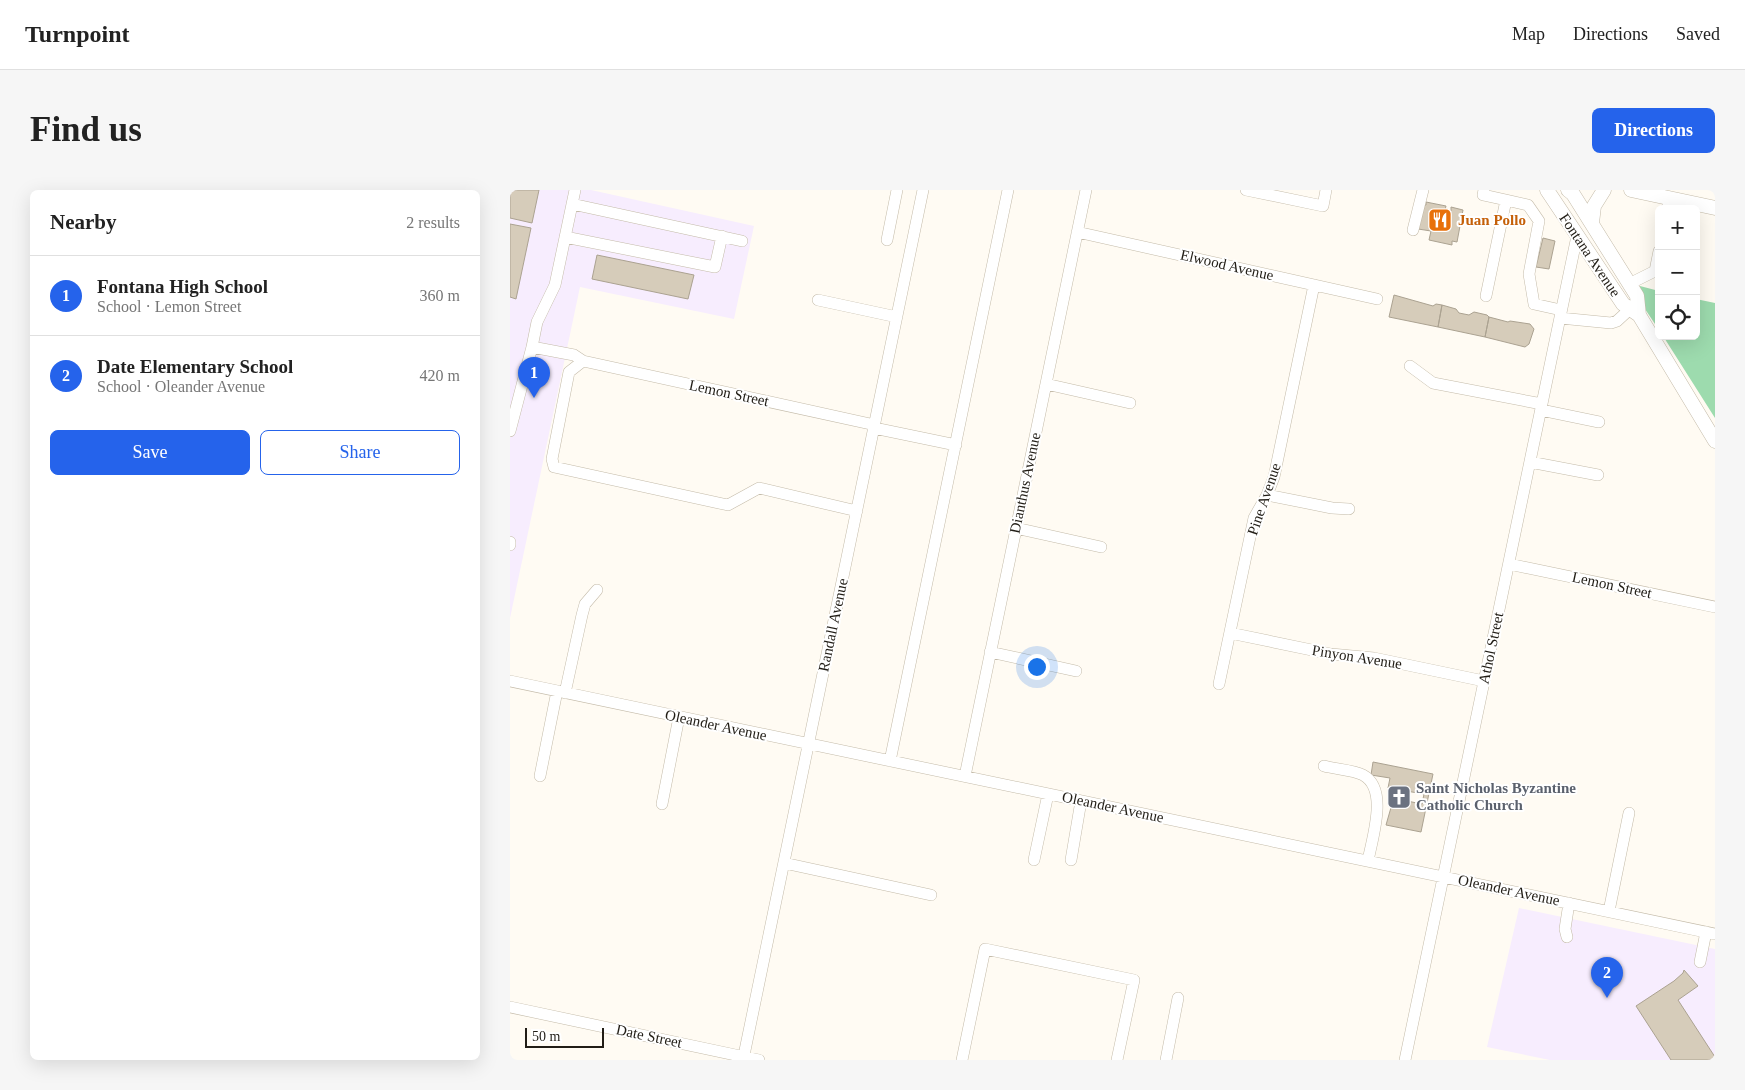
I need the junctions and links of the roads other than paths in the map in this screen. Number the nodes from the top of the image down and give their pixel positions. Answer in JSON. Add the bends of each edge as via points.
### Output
{"nodes":[{"id":1,"x":575,"y":190,"type":"edge"},
{"id":2,"x":897,"y":190,"type":"edge"},
{"id":3,"x":923,"y":190,"type":"edge"},
{"id":4,"x":1008,"y":190,"type":"edge"},
{"id":5,"x":1086,"y":190,"type":"edge"},
{"id":6,"x":1246,"y":190,"type":"edge"},
{"id":7,"x":1326,"y":190,"type":"edge"},
{"id":8,"x":1423,"y":190,"type":"edge"},
{"id":9,"x":1484,"y":190,"type":"edge"},
{"id":10,"x":1547,"y":190,"type":"edge"},
{"id":11,"x":1568,"y":190,"type":"edge"},
{"id":12,"x":1604,"y":190,"type":"edge"},
{"id":13,"x":1631,"y":190,"type":"edge"},
{"id":14,"x":1667,"y":199,"type":"edge"},
{"id":15,"x":1506,"y":200,"type":"junction"},
{"id":16,"x":572,"y":204,"type":"junction"},
{"id":17,"x":1715,"y":208,"type":"edge"},
{"id":18,"x":1592,"y":223,"type":"junction"},
{"id":19,"x":1413,"y":230,"type":"dead end"},
{"id":20,"x":1077,"y":232,"type":"junction"},
{"id":21,"x":722,"y":236,"type":"junction"},
{"id":22,"x":1577,"y":236,"type":"junction"},
{"id":23,"x":565,"y":237,"type":"junction"},
{"id":24,"x":887,"y":240,"type":"dead end"},
{"id":25,"x":742,"y":241,"type":"dead end"},
{"id":26,"x":1655,"y":273,"type":"edge"},
{"id":27,"x":1629,"y":284,"type":"junction"},
{"id":28,"x":1314,"y":285,"type":"junction"},
{"id":29,"x":1486,"y":296,"type":"dead end"},
{"id":30,"x":1377,"y":299,"type":"dead end"},
{"id":31,"x":818,"y":300,"type":"dead end"},
{"id":32,"x":1634,"y":312,"type":"junction"},
{"id":33,"x":1561,"y":314,"type":"junction"},
{"id":34,"x":897,"y":317,"type":"junction"},
{"id":35,"x":532,"y":347,"type":"junction"},
{"id":36,"x":583,"y":361,"type":"junction"},
{"id":37,"x":1410,"y":366,"type":"dead end"},
{"id":38,"x":1046,"y":384,"type":"junction"},
{"id":39,"x":1130,"y":403,"type":"dead end"},
{"id":40,"x":1541,"y":407,"type":"junction"},
{"id":41,"x":1599,"y":422,"type":"dead end"},
{"id":42,"x":874,"y":426,"type":"junction"},
{"id":43,"x":510,"y":431,"type":"edge"},
{"id":44,"x":1715,"y":441,"type":"edge"},
{"id":45,"x":956,"y":445,"type":"junction"},
{"id":46,"x":1530,"y":462,"type":"junction"},
{"id":47,"x":1598,"y":475,"type":"dead end"},
{"id":48,"x":1267,"y":495,"type":"junction"},
{"id":49,"x":857,"y":510,"type":"junction"},
{"id":50,"x":1349,"y":510,"type":"dead end"},
{"id":51,"x":1016,"y":528,"type":"junction"},
{"id":52,"x":1101,"y":547,"type":"dead end"},
{"id":53,"x":1508,"y":564,"type":"junction"},
{"id":54,"x":597,"y":590,"type":"dead end"},
{"id":55,"x":1715,"y":607,"type":"edge"},
{"id":56,"x":1230,"y":633,"type":"junction"},
{"id":57,"x":990,"y":652,"type":"junction"},
{"id":58,"x":1076,"y":671,"type":"dead end"},
{"id":59,"x":1484,"y":681,"type":"junction"},
{"id":60,"x":510,"y":682,"type":"edge"},
{"id":61,"x":1219,"y":684,"type":"dead end"},
{"id":62,"x":561,"y":692,"type":"junction"},
{"id":63,"x":679,"y":717,"type":"junction"},
{"id":64,"x":809,"y":744,"type":"junction"},
{"id":65,"x":890,"y":761,"type":"junction"},
{"id":66,"x":1324,"y":766,"type":"dead end"},
{"id":67,"x":540,"y":776,"type":"dead end"},
{"id":68,"x":965,"y":776,"type":"junction"},
{"id":69,"x":1048,"y":794,"type":"junction"},
{"id":70,"x":1082,"y":801,"type":"junction"},
{"id":71,"x":662,"y":804,"type":"dead end"},
{"id":72,"x":1629,"y":813,"type":"dead end"},
{"id":73,"x":1034,"y":860,"type":"dead end"},
{"id":74,"x":1071,"y":860,"type":"dead end"},
{"id":75,"x":1368,"y":861,"type":"junction"},
{"id":76,"x":784,"y":863,"type":"junction"},
{"id":77,"x":1443,"y":876,"type":"junction"},
{"id":78,"x":931,"y":895,"type":"dead end"},
{"id":79,"x":1569,"y":903,"type":"junction"},
{"id":80,"x":1609,"y":911,"type":"junction"},
{"id":81,"x":1710,"y":933,"type":"edge"},
{"id":82,"x":1567,"y":937,"type":"dead end"},
{"id":83,"x":1700,"y":962,"type":"dead end"},
{"id":84,"x":1178,"y":998,"type":"dead end"},
{"id":85,"x":510,"y":1007,"type":"edge"},
{"id":86,"x":743,"y":1058,"type":"edge"},
{"id":87,"x":759,"y":1060,"type":"edge"},
{"id":88,"x":962,"y":1060,"type":"edge"},
{"id":89,"x":1117,"y":1060,"type":"edge"},
{"id":90,"x":1166,"y":1060,"type":"edge"},
{"id":91,"x":1405,"y":1060,"type":"edge"}],
"edges":[{"from":1,"to":16,"type":"street"},
{"from":2,"to":24,"type":"street"},
{"from":3,"to":34,"type":"street","name":"Randall Avenue"},
{"from":4,"to":45,"type":"street"},
{"from":5,"to":20,"type":"street","name":"Dianthus Avenue"},
{"from":6,"to":7,"type":"street","via":[[1323,206]]},
{"from":8,"to":19,"type":"street"},
{"from":9,"to":15,"type":"street","via":[[1483,195]]},
{"from":10,"to":22,"type":"main road","name":"Fontana Avenue"},
{"from":11,"to":18,"type":"main road","name":"Fontana Avenue"},
{"from":12,"to":18,"type":"main road","via":[[1594,206]]},
{"from":13,"to":14,"type":"main road"},
{"from":14,"to":17,"type":"main road"},
{"from":15,"to":29,"type":"street"},
{"from":15,"to":33,"type":"street","via":[[1528,205],[1540,221],[1529,274],[1534,304]]},
{"from":16,"to":21,"type":"street"},
{"from":16,"to":23,"type":"street"},
{"from":18,"to":27,"type":"main road","name":"Fontana Avenue"},
{"from":20,"to":28,"type":"street","name":"Elwood Avenue"},
{"from":20,"to":38,"type":"street","name":"Dianthus Avenue"},
{"from":21,"to":23,"type":"street","via":[[715,267]]},
{"from":21,"to":25,"type":"street"},
{"from":22,"to":32,"type":"main road","name":"Fontana Avenue","via":[[1623,304]]},
{"from":22,"to":33,"type":"street","name":"Athol Street"},
{"from":23,"to":35,"type":"street","via":[[556,285],[537,322]]},
{"from":26,"to":27,"type":"street"},
{"from":27,"to":32,"type":"main road","name":"Fontana Avenue","via":[[1637,296]]},
{"from":28,"to":30,"type":"street","name":"Elwood Avenue"},
{"from":28,"to":48,"type":"street","name":"Pine Avenue","via":[[1274,477]]},
{"from":31,"to":34,"type":"street"},
{"from":32,"to":33,"type":"street","via":[[1611,323]]},
{"from":32,"to":44,"type":"main road","name":"Fontana Avenue"},
{"from":33,"to":40,"type":"street","name":"Athol Street"},
{"from":34,"to":42,"type":"street","name":"Randall Avenue"},
{"from":35,"to":36,"type":"street","name":"Lemon Street","via":[[574,355]]},
{"from":35,"to":43,"type":"street"},
{"from":36,"to":42,"type":"street","name":"Lemon Street"},
{"from":36,"to":49,"type":"street","via":[[569,372],[552,459],[554,467],[728,505],[759,488]]},
{"from":37,"to":40,"type":"street","via":[[1433,383]]},
{"from":38,"to":39,"type":"street"},
{"from":38,"to":51,"type":"street","name":"Dianthus Avenue"},
{"from":40,"to":41,"type":"street"},
{"from":40,"to":46,"type":"street","name":"Athol Street"},
{"from":42,"to":45,"type":"street","name":"Lemon Street"},
{"from":42,"to":49,"type":"street","name":"Randall Avenue"},
{"from":45,"to":65,"type":"street"},
{"from":46,"to":47,"type":"street"},
{"from":46,"to":53,"type":"street","name":"Athol Street"},
{"from":48,"to":50,"type":"street"},
{"from":48,"to":56,"type":"street","name":"Pine Avenue","via":[[1254,518]]},
{"from":49,"to":64,"type":"street","name":"Randall Avenue"},
{"from":51,"to":52,"type":"street"},
{"from":51,"to":57,"type":"street","name":"Dianthus Avenue"},
{"from":53,"to":55,"type":"street","name":"Lemon Street"},
{"from":53,"to":59,"type":"street","name":"Athol Street"},
{"from":54,"to":62,"type":"street","via":[[585,604]]},
{"from":56,"to":59,"type":"street","name":"Pinyon Avenue"},
{"from":56,"to":61,"type":"street","name":"Pine Avenue"},
{"from":57,"to":58,"type":"street"},
{"from":57,"to":68,"type":"street","name":"Dianthus Avenue"},
{"from":59,"to":77,"type":"street","name":"Athol Street"},
{"from":60,"to":62,"type":"street","name":"Oleander Avenue"},
{"from":62,"to":63,"type":"street","name":"Oleander Avenue"},
{"from":62,"to":67,"type":"street"},
{"from":63,"to":64,"type":"street","name":"Oleander Avenue"},
{"from":63,"to":71,"type":"street"},
{"from":64,"to":65,"type":"street","name":"Oleander Avenue"},
{"from":64,"to":76,"type":"street","name":"Randall Avenue"},
{"from":65,"to":68,"type":"street","name":"Oleander Avenue"},
{"from":66,"to":75,"type":"street","via":[[1363,775],[1377,793],[1378,806]]},
{"from":68,"to":69,"type":"street","name":"Oleander Avenue"},
{"from":69,"to":70,"type":"street","name":"Oleander Avenue"},
{"from":69,"to":73,"type":"street"},
{"from":70,"to":74,"type":"street"},
{"from":70,"to":75,"type":"street","name":"Oleander Avenue"},
{"from":72,"to":80,"type":"street"},
{"from":75,"to":77,"type":"street","name":"Oleander Avenue"},
{"from":76,"to":78,"type":"street"},
{"from":76,"to":86,"type":"street","name":"Randall Avenue"},
{"from":77,"to":79,"type":"street","name":"Oleander Avenue"},
{"from":77,"to":91,"type":"street","name":"Athol Street"},
{"from":79,"to":80,"type":"street","name":"Oleander Avenue"},
{"from":79,"to":82,"type":"street"},
{"from":80,"to":81,"type":"street","name":"Oleander Avenue"},
{"from":81,"to":83,"type":"street"},
{"from":84,"to":90,"type":"street"},
{"from":85,"to":86,"type":"street","name":"Date Street"},
{"from":86,"to":87,"type":"street","name":"Date Street"},
{"from":88,"to":89,"type":"street","via":[[985,949],[1134,980]]}]}
